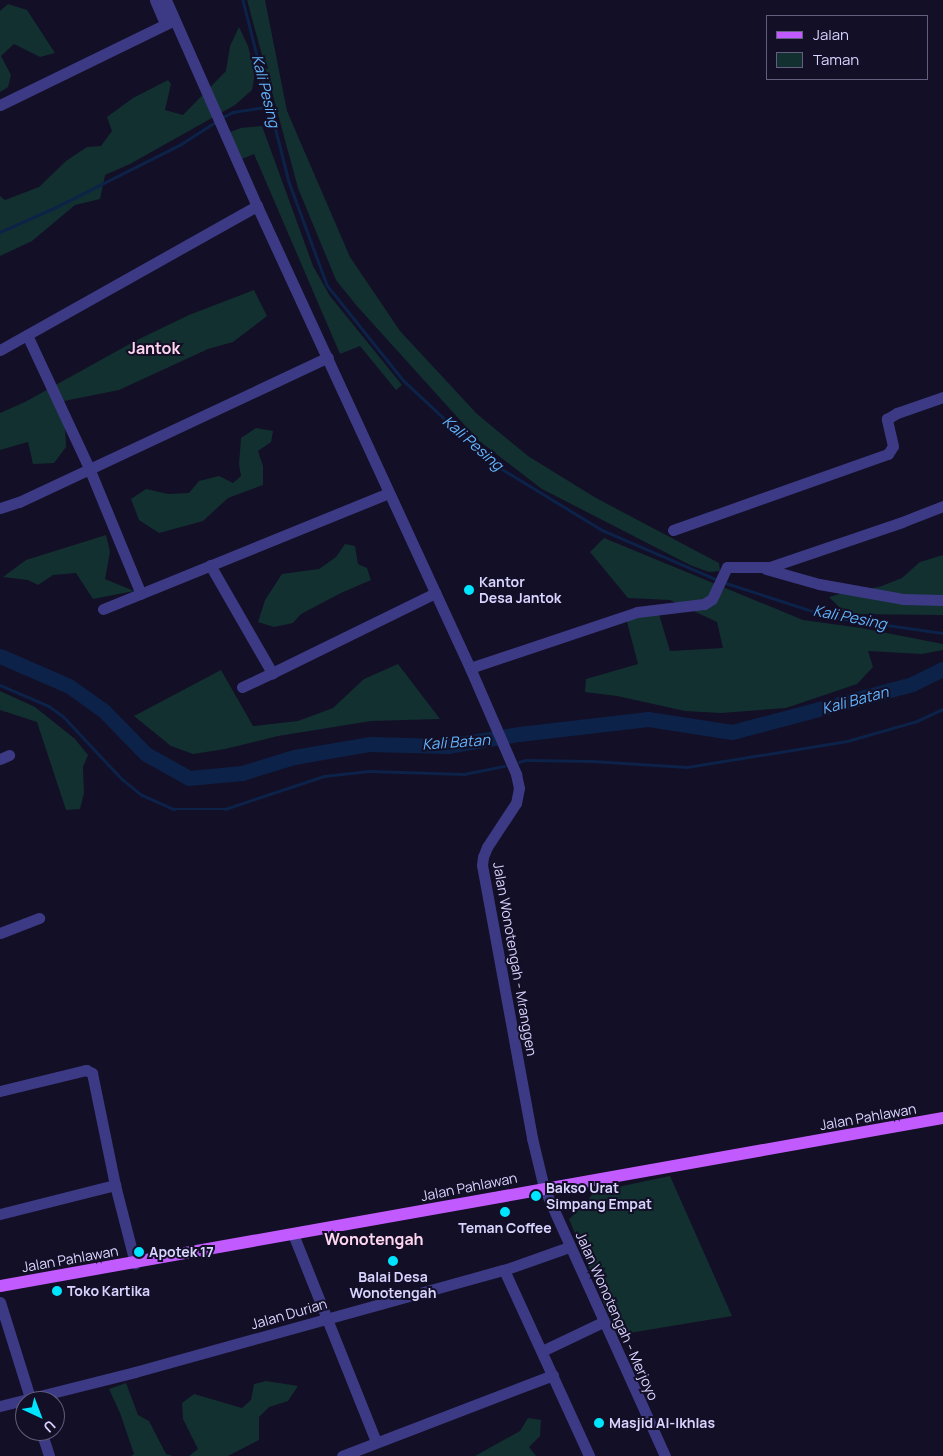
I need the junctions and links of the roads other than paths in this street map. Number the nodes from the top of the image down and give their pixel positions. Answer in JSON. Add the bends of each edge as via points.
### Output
{"nodes":[{"id":1,"x":155,"y":0,"type":"edge"},
{"id":2,"x":166,"y":0,"type":"edge"},
{"id":3,"x":169,"y":22,"type":"junction"},
{"id":4,"x":0,"y":105,"type":"edge"},
{"id":5,"x":257,"y":206,"type":"junction"},
{"id":6,"x":26,"y":335,"type":"junction"},
{"id":7,"x":0,"y":350,"type":"edge"},
{"id":8,"x":328,"y":358,"type":"junction"},
{"id":9,"x":943,"y":397,"type":"edge"},
{"id":10,"x":90,"y":468,"type":"junction"},
{"id":11,"x":388,"y":492,"type":"junction"},
{"id":12,"x":943,"y":506,"type":"edge"},
{"id":13,"x":0,"y":508,"type":"edge"},
{"id":14,"x":674,"y":530,"type":"dead end"},
{"id":15,"x":210,"y":565,"type":"junction"},
{"id":16,"x":762,"y":568,"type":"junction"},
{"id":17,"x":435,"y":593,"type":"junction"},
{"id":18,"x":141,"y":594,"type":"junction"},
{"id":19,"x":943,"y":600,"type":"edge"},
{"id":20,"x":104,"y":609,"type":"dead end"},
{"id":21,"x":470,"y":668,"type":"junction"},
{"id":22,"x":272,"y":673,"type":"junction"},
{"id":23,"x":242,"y":687,"type":"dead end"},
{"id":24,"x":39,"y":918,"type":"dead end"},
{"id":25,"x":0,"y":933,"type":"edge"},
{"id":26,"x":0,"y":1091,"type":"edge"},
{"id":27,"x":943,"y":1118,"type":"edge"},
{"id":28,"x":114,"y":1185,"type":"junction"},
{"id":29,"x":544,"y":1188,"type":"junction"},
{"id":30,"x":0,"y":1214,"type":"edge"},
{"id":31,"x":293,"y":1234,"type":"junction"},
{"id":32,"x":569,"y":1247,"type":"junction"},
{"id":33,"x":135,"y":1263,"type":"junction"},
{"id":34,"x":504,"y":1270,"type":"junction"},
{"id":35,"x":0,"y":1286,"type":"edge"},
{"id":36,"x":0,"y":1302,"type":"edge"},
{"id":37,"x":326,"y":1319,"type":"junction"},
{"id":38,"x":603,"y":1322,"type":"junction"},
{"id":39,"x":542,"y":1350,"type":"junction"},
{"id":40,"x":553,"y":1376,"type":"junction"},
{"id":41,"x":27,"y":1391,"type":"edge"},
{"id":42,"x":64,"y":1391,"type":"edge"},
{"id":43,"x":15,"y":1403,"type":"edge"},
{"id":44,"x":0,"y":1406,"type":"edge"},
{"id":45,"x":44,"y":1441,"type":"edge"},
{"id":46,"x":376,"y":1442,"type":"junction"},
{"id":47,"x":49,"y":1456,"type":"edge"},
{"id":48,"x":342,"y":1456,"type":"edge"},
{"id":49,"x":589,"y":1456,"type":"edge"},
{"id":50,"x":665,"y":1456,"type":"edge"}],
"edges":[{"from":1,"to":3,"type":"street"},
{"from":2,"to":3,"type":"street"},
{"from":3,"to":4,"type":"street"},
{"from":3,"to":5,"type":"street","name":"Jalan Wonotengah - Mranggen"},
{"from":5,"to":6,"type":"street"},
{"from":5,"to":8,"type":"street","name":"Jalan Wonotengah - Mranggen"},
{"from":6,"to":7,"type":"street"},
{"from":6,"to":10,"type":"street"},
{"from":8,"to":10,"type":"street"},
{"from":8,"to":11,"type":"street","name":"Jalan Wonotengah - Mranggen"},
{"from":9,"to":14,"type":"street","via":[[887,419],[893,446],[888,454]]},
{"from":10,"to":13,"type":"street"},
{"from":10,"to":18,"type":"street"},
{"from":11,"to":15,"type":"street"},
{"from":11,"to":17,"type":"street","name":"Jalan Wonotengah - Mranggen"},
{"from":12,"to":16,"type":"street"},
{"from":15,"to":18,"type":"street"},
{"from":15,"to":22,"type":"street"},
{"from":16,"to":19,"type":"street","via":[[819,584],[903,600]]},
{"from":16,"to":21,"type":"street","via":[[726,567],[714,595],[704,604],[637,612]]},
{"from":17,"to":21,"type":"street","name":"Jalan Wonotengah - Mranggen"},
{"from":17,"to":22,"type":"street"},
{"from":18,"to":20,"type":"street"},
{"from":21,"to":29,"type":"street","name":"Jalan Wonotengah - Mranggen","via":[[516,774],[516,803],[487,847],[482,865]]},
{"from":22,"to":23,"type":"street"},
{"from":24,"to":25,"type":"street"},
{"from":26,"to":28,"type":"street","via":[[86,1070],[90,1072]]},
{"from":27,"to":29,"type":"main road","name":"Jalan Pahlawan"},
{"from":28,"to":30,"type":"street"},
{"from":28,"to":33,"type":"street"},
{"from":29,"to":31,"type":"main road","name":"Jalan Pahlawan"},
{"from":29,"to":32,"type":"street","name":"Jalan Wonotengah - Merjoyo"},
{"from":31,"to":33,"type":"main road","name":"Jalan Pahlawan"},
{"from":31,"to":37,"type":"street"},
{"from":32,"to":34,"type":"street","name":"Jalan Durian"},
{"from":32,"to":38,"type":"street","name":"Jalan Wonotengah - Merjoyo"},
{"from":33,"to":35,"type":"main road","name":"Jalan Pahlawan"},
{"from":34,"to":37,"type":"street","name":"Jalan Durian"},
{"from":34,"to":39,"type":"street"},
{"from":36,"to":41,"type":"street"},
{"from":37,"to":42,"type":"street","name":"Jalan Durian"},
{"from":37,"to":46,"type":"street"},
{"from":38,"to":39,"type":"street"},
{"from":38,"to":50,"type":"street","name":"Jalan Wonotengah - Merjoyo"},
{"from":39,"to":40,"type":"street"},
{"from":40,"to":46,"type":"street"},
{"from":40,"to":49,"type":"street"},
{"from":43,"to":44,"type":"street","name":"Jalan Durian"},
{"from":45,"to":47,"type":"street"},
{"from":46,"to":48,"type":"street"}]}
